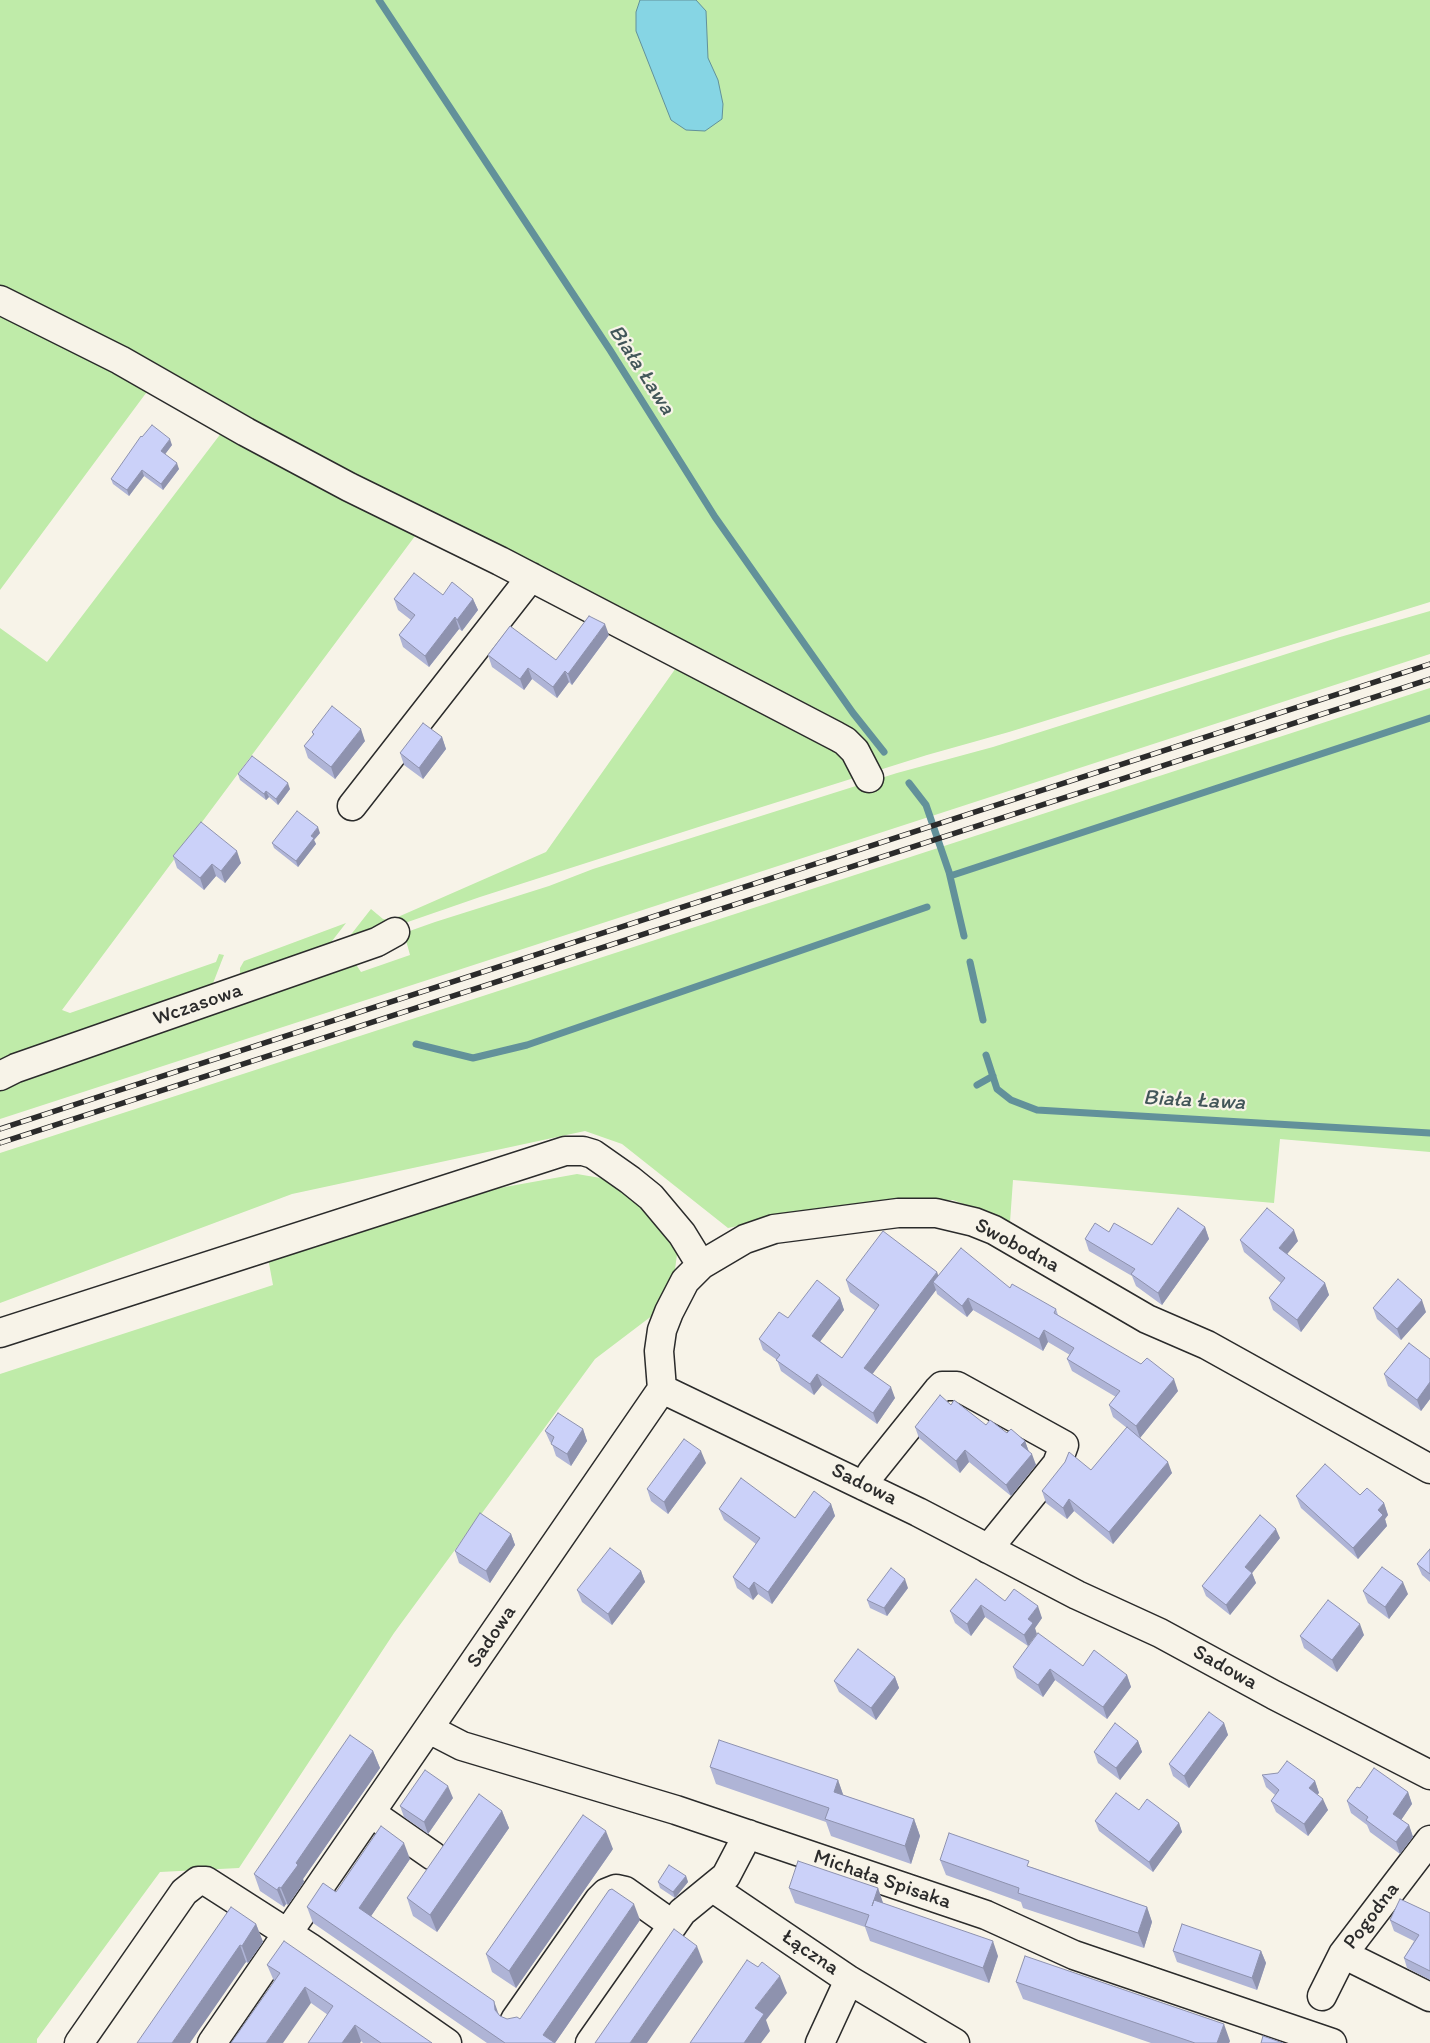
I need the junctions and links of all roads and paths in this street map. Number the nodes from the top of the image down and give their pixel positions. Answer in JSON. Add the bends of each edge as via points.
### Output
{"nodes":[{"id":1,"x":0,"y":300,"type":"edge"},
{"id":2,"x":530,"y":577,"type":"junction"},
{"id":3,"x":869,"y":778,"type":"dead end"},
{"id":4,"x":352,"y":806,"type":"dead end"},
{"id":5,"x":395,"y":932,"type":"dead end"},
{"id":6,"x":0,"y":1076,"type":"edge"},
{"id":7,"x":701,"y":1264,"type":"junction"},
{"id":8,"x":0,"y":1333,"type":"edge"},
{"id":9,"x":662,"y":1389,"type":"junction"},
{"id":10,"x":1430,"y":1469,"type":"edge"},
{"id":11,"x":864,"y":1486,"type":"junction"},
{"id":12,"x":988,"y":1549,"type":"junction"},
{"id":13,"x":429,"y":1729,"type":"junction"},
{"id":14,"x":1430,"y":1774,"type":"edge"},
{"id":15,"x":371,"y":1812,"type":"junction"},
{"id":16,"x":748,"y":1834,"type":"junction"},
{"id":17,"x":1430,"y":1840,"type":"edge"},
{"id":18,"x":433,"y":1856,"type":"dead end"},
{"id":19,"x":713,"y":1888,"type":"junction"},
{"id":20,"x":673,"y":1925,"type":"junction"},
{"id":21,"x":288,"y":1934,"type":"junction"},
{"id":22,"x":1343,"y":1954,"type":"junction"},
{"id":23,"x":849,"y":1980,"type":"junction"},
{"id":24,"x":1322,"y":1996,"type":"dead end"},
{"id":25,"x":1430,"y":1997,"type":"edge"},
{"id":26,"x":514,"y":2020,"type":"edge"},
{"id":27,"x":79,"y":2043,"type":"edge"},
{"id":28,"x":212,"y":2043,"type":"edge"},
{"id":29,"x":448,"y":2043,"type":"edge"},
{"id":30,"x":590,"y":2043,"type":"edge"},
{"id":31,"x":820,"y":2043,"type":"edge"},
{"id":32,"x":955,"y":2043,"type":"edge"},
{"id":33,"x":1332,"y":2043,"type":"edge"}],
"edges":[{"from":1,"to":2,"type":"street","via":[[120,360],[340,482]]},
{"from":2,"to":3,"type":"street","via":[[841,738],[855,751]]},
{"from":2,"to":4,"type":"street"},
{"from":5,"to":6,"type":"street","name":"Wczasowa","via":[[377,942]]},
{"from":7,"to":8,"type":"street","via":[[682,1234],[650,1197],[630,1180],[593,1154],[565,1151]]},
{"from":7,"to":9,"type":"street","name":"Swobodna","via":[[685,1281],[662,1330],[658,1351]]},
{"from":7,"to":10,"type":"street","name":"Swobodna","via":[[745,1239],[774,1228],[912,1212],[936,1213],[974,1222],[1147,1319],[1206,1344]]},
{"from":9,"to":11,"type":"street","name":"Sadowa"},
{"from":9,"to":13,"type":"street","name":"Sadowa"},
{"from":11,"to":12,"type":"street","name":"Sadowa"},
{"from":11,"to":12,"type":"street","via":[[938,1390],[942,1386],[957,1386],[1064,1445],[1057,1464]]},
{"from":12,"to":14,"type":"street","name":"Sadowa","via":[[1178,1642]]},
{"from":13,"to":15,"type":"street","name":"Sadowa"},
{"from":13,"to":16,"type":"street","name":"Michała Spisaka","via":[[462,1746]]},
{"from":15,"to":18,"type":"street"},
{"from":15,"to":21,"type":"street","name":"Sadowa"},
{"from":16,"to":19,"type":"street","via":[[726,1876]]},
{"from":16,"to":33,"type":"street","name":"Michała Spisaka","via":[[986,1915],[1074,1955]]},
{"from":17,"to":22,"type":"street","name":"Pogodna"},
{"from":19,"to":20,"type":"street","via":[[689,1905]]},
{"from":19,"to":23,"type":"street","name":"Łączna"},
{"from":20,"to":26,"type":"street","via":[[625,1891],[616,1889],[606,1893]]},
{"from":20,"to":30,"type":"street"},
{"from":21,"to":27,"type":"street","via":[[213,1884],[198,1881],[184,1892]]},
{"from":21,"to":28,"type":"street","name":"Sadowa"},
{"from":21,"to":29,"type":"street"},
{"from":22,"to":24,"type":"street","name":"Pogodna"},
{"from":22,"to":25,"type":"street"},
{"from":23,"to":31,"type":"street","name":"Łączna"},
{"from":23,"to":32,"type":"street"}]}
